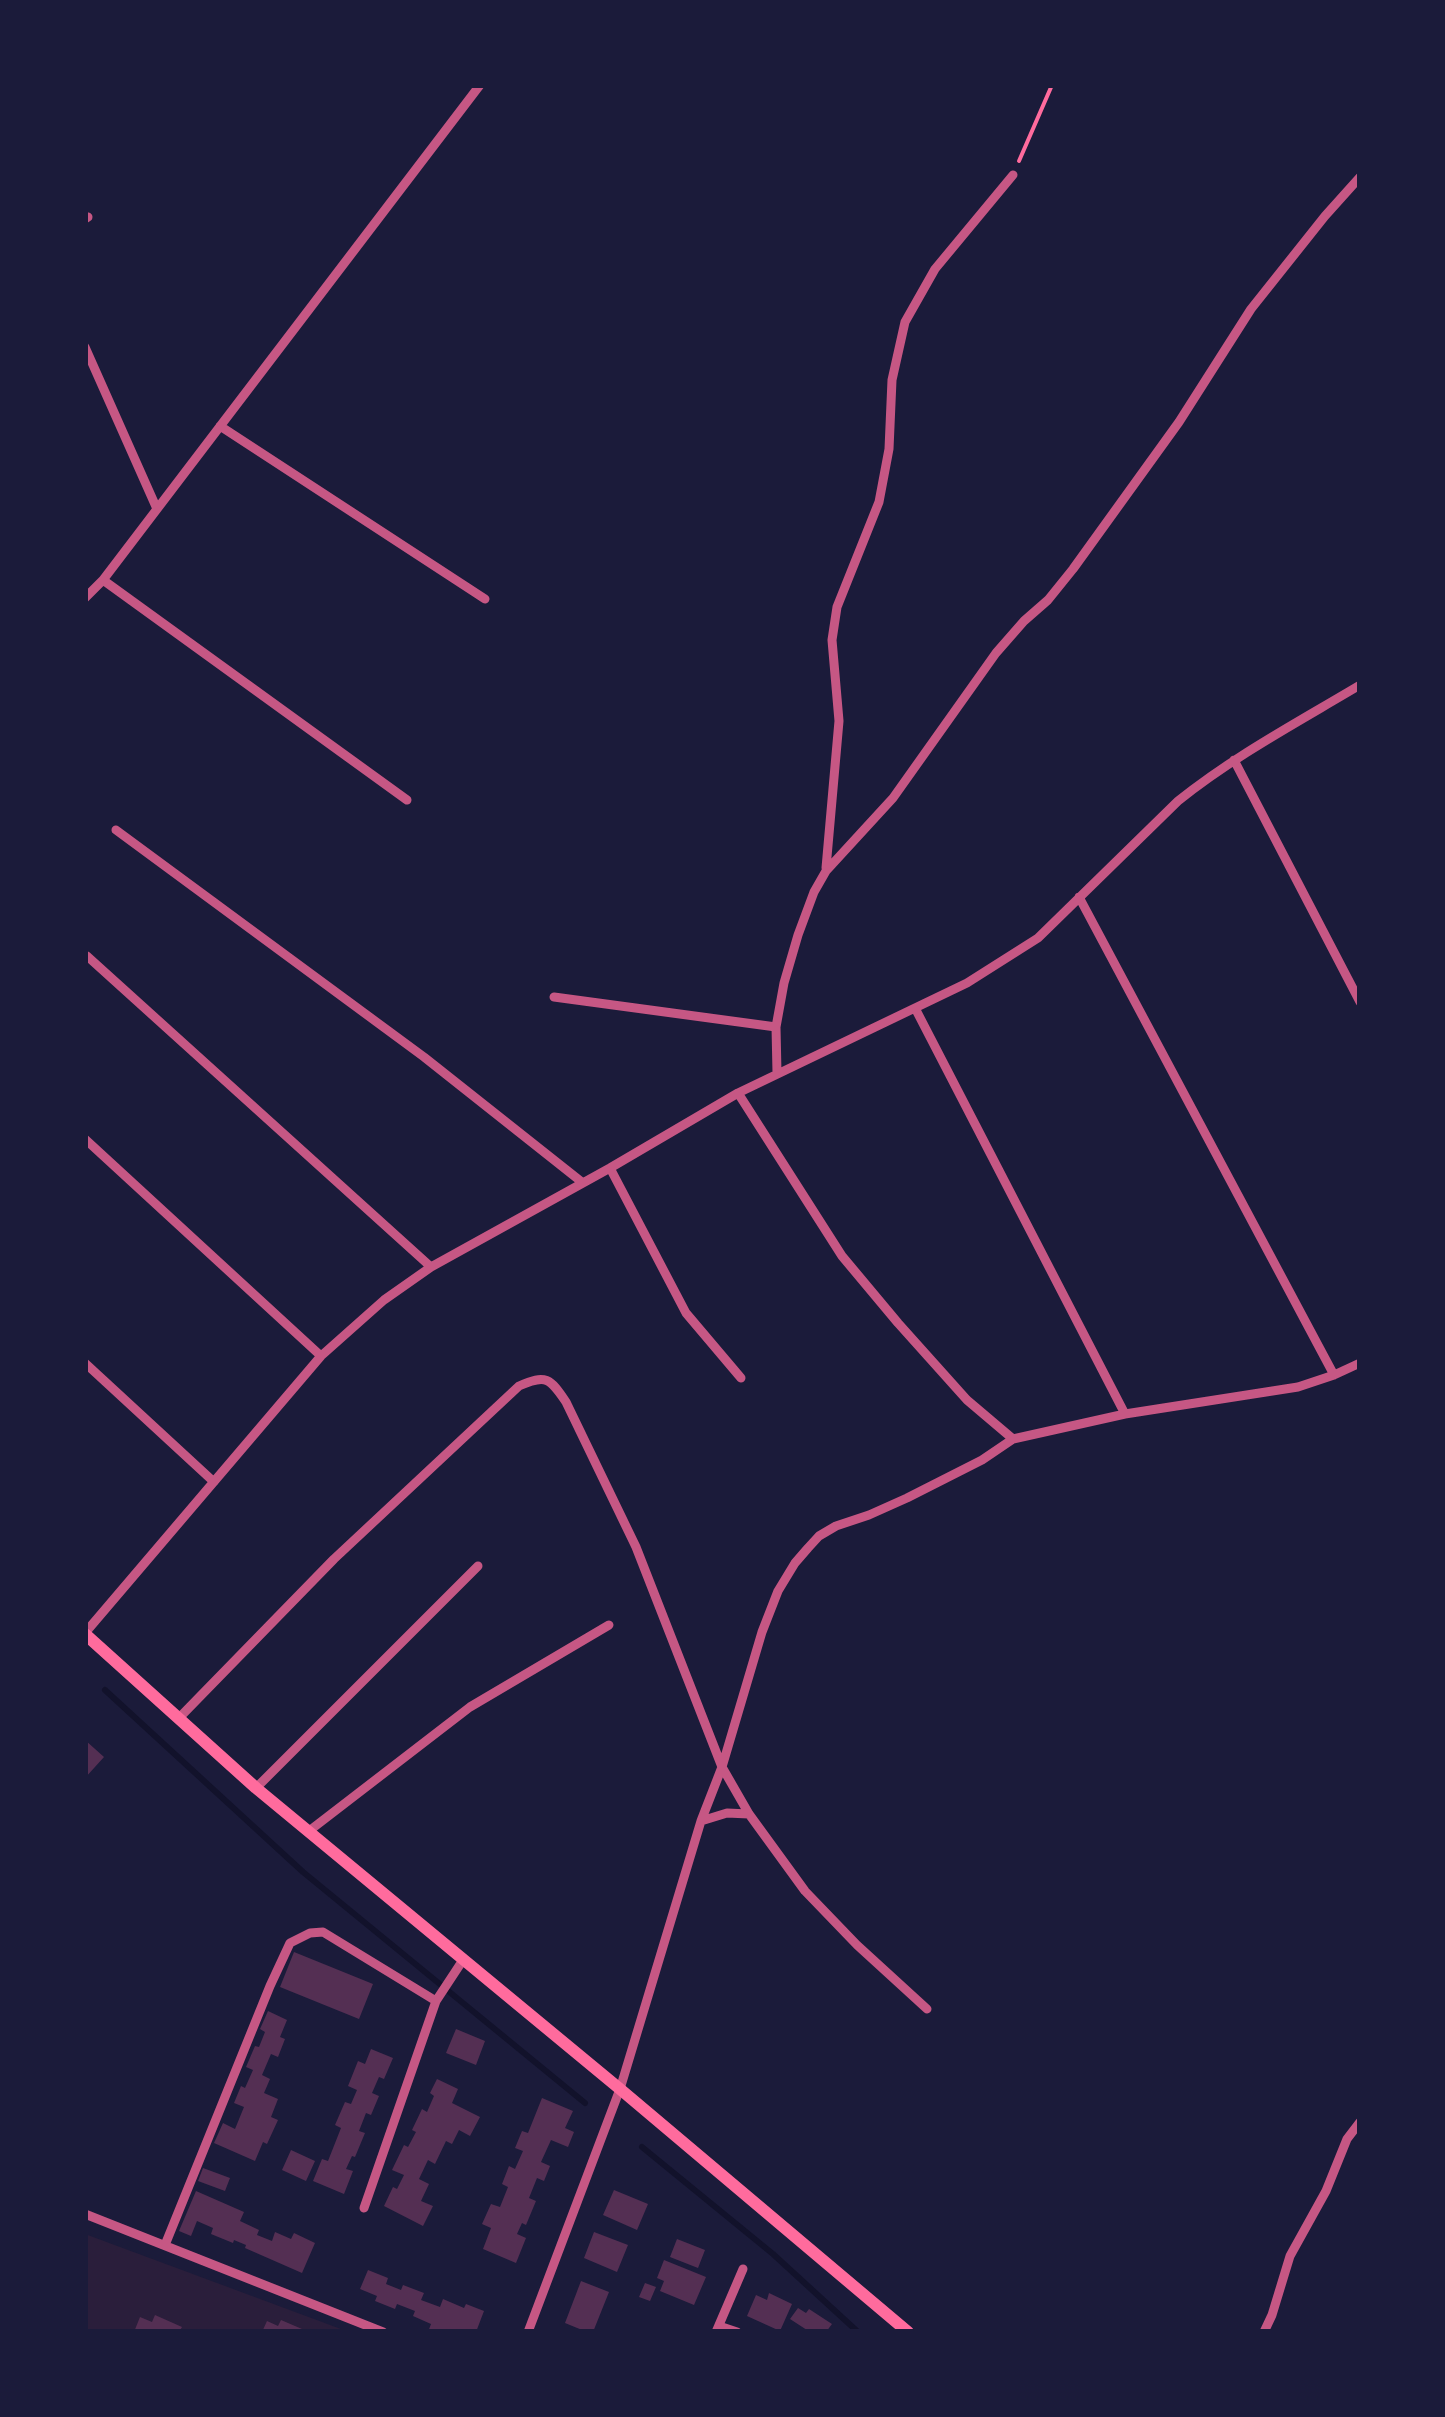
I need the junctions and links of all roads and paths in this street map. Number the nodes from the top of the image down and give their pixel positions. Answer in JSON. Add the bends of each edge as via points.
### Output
{"nodes":[{"id":1,"x":480,"y":85,"type":"edge"},
{"id":2,"x":1052,"y":85,"type":"edge"},
{"id":3,"x":1014,"y":175,"type":"joint"},
{"id":4,"x":1360,"y":177,"type":"edge"},
{"id":5,"x":85,"y":347,"type":"edge"},
{"id":6,"x":220,"y":426,"type":"junction"},
{"id":7,"x":157,"y":509,"type":"junction"},
{"id":8,"x":102,"y":580,"type":"junction"},
{"id":9,"x":85,"y":598,"type":"edge"},
{"id":10,"x":485,"y":599,"type":"dead end"},
{"id":11,"x":1360,"y":685,"type":"edge"},
{"id":12,"x":1234,"y":760,"type":"junction"},
{"id":13,"x":407,"y":800,"type":"dead end"},
{"id":14,"x":116,"y":830,"type":"dead end"},
{"id":15,"x":826,"y":871,"type":"junction"},
{"id":16,"x":1080,"y":897,"type":"junction"},
{"id":17,"x":87,"y":956,"type":"edge"},
{"id":18,"x":554,"y":997,"type":"dead end"},
{"id":19,"x":1360,"y":1002,"type":"edge"},
{"id":20,"x":916,"y":1008,"type":"junction"},
{"id":21,"x":776,"y":1027,"type":"junction"},
{"id":22,"x":777,"y":1073,"type":"junction"},
{"id":23,"x":738,"y":1093,"type":"junction"},
{"id":24,"x":85,"y":1140,"type":"edge"},
{"id":25,"x":610,"y":1168,"type":"junction"},
{"id":26,"x":583,"y":1183,"type":"junction"},
{"id":27,"x":431,"y":1267,"type":"junction"},
{"id":28,"x":322,"y":1356,"type":"junction"},
{"id":29,"x":85,"y":1363,"type":"edge"},
{"id":30,"x":1360,"y":1363,"type":"edge"},
{"id":31,"x":1334,"y":1375,"type":"junction"},
{"id":32,"x":741,"y":1378,"type":"dead end"},
{"id":33,"x":1125,"y":1414,"type":"junction"},
{"id":34,"x":1013,"y":1439,"type":"junction"},
{"id":35,"x":214,"y":1482,"type":"junction"},
{"id":36,"x":478,"y":1566,"type":"dead end"},
{"id":37,"x":609,"y":1625,"type":"dead end"},
{"id":38,"x":85,"y":1634,"type":"edge"},
{"id":39,"x":178,"y":1718,"type":"junction"},
{"id":40,"x":722,"y":1767,"type":"junction"},
{"id":41,"x":256,"y":1788,"type":"junction"},
{"id":42,"x":749,"y":1814,"type":"junction"},
{"id":43,"x":701,"y":1821,"type":"junction"},
{"id":44,"x":309,"y":1831,"type":"junction"},
{"id":45,"x":463,"y":1960,"type":"junction"},
{"id":46,"x":436,"y":2002,"type":"junction"},
{"id":47,"x":927,"y":2009,"type":"dead end"},
{"id":48,"x":620,"y":2090,"type":"junction"},
{"id":49,"x":1360,"y":2122,"type":"edge"},
{"id":50,"x":1347,"y":2138,"type":"junction"},
{"id":51,"x":1360,"y":2145,"type":"edge"},
{"id":52,"x":364,"y":2208,"type":"dead end"},
{"id":53,"x":85,"y":2214,"type":"edge"},
{"id":54,"x":165,"y":2244,"type":"junction"},
{"id":55,"x":743,"y":2269,"type":"dead end"},
{"id":56,"x":718,"y":2329,"type":"edge"},
{"id":57,"x":383,"y":2332,"type":"edge"},
{"id":58,"x":528,"y":2332,"type":"edge"},
{"id":59,"x":737,"y":2332,"type":"edge"},
{"id":60,"x":908,"y":2332,"type":"edge"},
{"id":61,"x":1264,"y":2332,"type":"edge"}],
"edges":[{"from":1,"to":6,"type":"street"},
{"from":2,"to":3,"type":"path"},
{"from":3,"to":15,"type":"street","via":[[935,269],[904,322],[879,502],[837,607],[832,640],[838,721]]},
{"from":4,"to":15,"type":"street","via":[[1252,309],[1073,569],[996,653],[893,798]]},
{"from":5,"to":7,"type":"street"},
{"from":6,"to":7,"type":"street"},
{"from":6,"to":10,"type":"street"},
{"from":7,"to":8,"type":"street"},
{"from":8,"to":9,"type":"street"},
{"from":8,"to":13,"type":"street"},
{"from":11,"to":12,"type":"street"},
{"from":12,"to":16,"type":"street","via":[[1178,801]]},
{"from":12,"to":19,"type":"street"},
{"from":14,"to":26,"type":"street"},
{"from":15,"to":21,"type":"street","via":[[798,935]]},
{"from":16,"to":20,"type":"street","via":[[1003,962]]},
{"from":16,"to":31,"type":"street"},
{"from":17,"to":27,"type":"street"},
{"from":18,"to":21,"type":"street"},
{"from":20,"to":22,"type":"street"},
{"from":20,"to":33,"type":"street"},
{"from":21,"to":22,"type":"street"},
{"from":22,"to":23,"type":"street"},
{"from":23,"to":25,"type":"street"},
{"from":23,"to":34,"type":"street","via":[[842,1256],[967,1400]]},
{"from":24,"to":28,"type":"street"},
{"from":25,"to":26,"type":"street"},
{"from":25,"to":32,"type":"street","via":[[686,1313]]},
{"from":26,"to":27,"type":"street"},
{"from":27,"to":28,"type":"street"},
{"from":28,"to":35,"type":"street"},
{"from":29,"to":35,"type":"street"},
{"from":30,"to":31,"type":"street"},
{"from":31,"to":33,"type":"street","via":[[1298,1387]]},
{"from":33,"to":34,"type":"street"},
{"from":34,"to":40,"type":"street","via":[[908,1498],[836,1526],[796,1563],[754,1656]]},
{"from":35,"to":38,"type":"street"},
{"from":36,"to":41,"type":"street"},
{"from":37,"to":44,"type":"street","via":[[470,1707]]},
{"from":38,"to":39,"type":"main road"},
{"from":39,"to":40,"type":"street","via":[[334,1559],[518,1386],[536,1378],[554,1384],[566,1402],[636,1547]]},
{"from":39,"to":41,"type":"main road"},
{"from":40,"to":42,"type":"street"},
{"from":40,"to":43,"type":"street"},
{"from":41,"to":44,"type":"main road"},
{"from":42,"to":43,"type":"street","via":[[727,1812]]},
{"from":42,"to":47,"type":"street","via":[[805,1891]]},
{"from":43,"to":48,"type":"street"},
{"from":44,"to":45,"type":"main road"},
{"from":45,"to":46,"type":"street"},
{"from":45,"to":48,"type":"main road"},
{"from":46,"to":52,"type":"street"},
{"from":46,"to":54,"type":"street","via":[[323,1932],[290,1944]]},
{"from":48,"to":58,"type":"street"},
{"from":48,"to":60,"type":"main road"},
{"from":49,"to":50,"type":"street"},
{"from":50,"to":51,"type":"street"},
{"from":50,"to":61,"type":"street","via":[[1290,2256]]},
{"from":53,"to":54,"type":"street"},
{"from":54,"to":57,"type":"street"},
{"from":55,"to":56,"type":"street"},
{"from":56,"to":59,"type":"street"}]}
